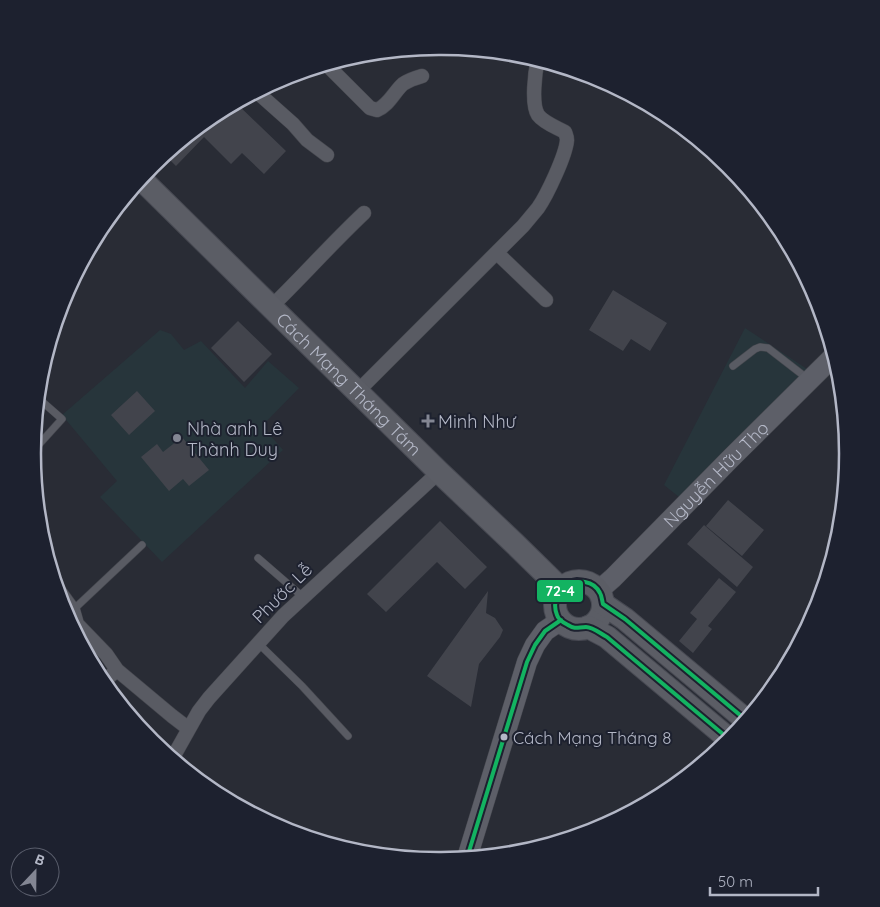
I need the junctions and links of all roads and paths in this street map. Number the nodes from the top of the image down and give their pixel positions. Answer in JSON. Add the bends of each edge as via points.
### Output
{"nodes":[{"id":1,"x":537,"y":67,"type":"edge"},
{"id":2,"x":332,"y":70,"type":"edge"},
{"id":3,"x":422,"y":76,"type":"dead end"},
{"id":4,"x":262,"y":97,"type":"edge"},
{"id":5,"x":327,"y":156,"type":"dead end"},
{"id":6,"x":147,"y":184,"type":"edge"},
{"id":7,"x":364,"y":213,"type":"dead end"},
{"id":8,"x":497,"y":253,"type":"junction"},
{"id":9,"x":546,"y":300,"type":"dead end"},
{"id":10,"x":271,"y":307,"type":"junction"},
{"id":11,"x":828,"y":362,"type":"edge"},
{"id":12,"x":733,"y":366,"type":"dead end"},
{"id":13,"x":810,"y":380,"type":"junction"},
{"id":14,"x":357,"y":392,"type":"junction"},
{"id":15,"x":45,"y":404,"type":"edge"},
{"id":16,"x":41,"y":442,"type":"edge"},
{"id":17,"x":439,"y":472,"type":"junction"},
{"id":18,"x":142,"y":545,"type":"dead end"},
{"id":19,"x":258,"y":558,"type":"dead end"},
{"id":20,"x":561,"y":589,"type":"junction"},
{"id":21,"x":303,"y":597,"type":"junction"},
{"id":22,"x":601,"y":597,"type":"junction"},
{"id":23,"x":73,"y":610,"type":"edge"},
{"id":24,"x":560,"y":620,"type":"junction"},
{"id":25,"x":588,"y":627,"type":"junction"},
{"id":26,"x":81,"y":629,"type":"edge"},
{"id":27,"x":258,"y":643,"type":"junction"},
{"id":28,"x":117,"y":670,"type":"junction"},
{"id":29,"x":109,"y":677,"type":"edge"},
{"id":30,"x":740,"y":715,"type":"edge"},
{"id":31,"x":189,"y":729,"type":"junction"},
{"id":32,"x":723,"y":734,"type":"edge"},
{"id":33,"x":348,"y":736,"type":"dead end"},
{"id":34,"x":176,"y":752,"type":"edge"},
{"id":35,"x":469,"y":851,"type":"edge"}],
"edges":[{"from":1,"to":8,"type":"street","via":[[535,109],[546,122],[565,132],[565,149],[538,207]]},
{"from":2,"to":3,"type":"street","via":[[370,108],[377,110],[402,85]]},
{"from":4,"to":5,"type":"street"},
{"from":6,"to":10,"type":"main road","name":"Cách Mạng Tháng Tám"},
{"from":7,"to":10,"type":"street"},
{"from":8,"to":9,"type":"street"},
{"from":8,"to":14,"type":"street"},
{"from":10,"to":14,"type":"main road","name":"Cách Mạng Tháng Tám"},
{"from":11,"to":13,"type":"street","name":"Nguyễn Hữu Thọ"},
{"from":12,"to":13,"type":"lane","via":[[755,349],[768,348]]},
{"from":13,"to":22,"type":"street","name":"Nguyễn Hữu Thọ","via":[[613,578]]},
{"from":14,"to":17,"type":"main road","name":"Cách Mạng Tháng Tám"},
{"from":15,"to":16,"type":"lane","via":[[62,419]]},
{"from":17,"to":20,"type":"main road","name":"Cách Mạng Tháng Tám"},
{"from":17,"to":21,"type":"street","name":"Phước Lễ"},
{"from":18,"to":23,"type":"lane"},
{"from":19,"to":21,"type":"lane"},
{"from":20,"to":22,"type":"main road","via":[[571,582],[589,583]]},
{"from":20,"to":24,"type":"main road","via":[[555,599]]},
{"from":21,"to":27,"type":"street","name":"Phước Lễ"},
{"from":22,"to":25,"type":"main road","via":[[602,613]]},
{"from":22,"to":30,"type":"main road"},
{"from":24,"to":25,"type":"main road","via":[[573,628]]},
{"from":24,"to":35,"type":"street","via":[[545,631],[527,662]]},
{"from":25,"to":32,"type":"main road","via":[[607,637]]},
{"from":26,"to":28,"type":"street"},
{"from":27,"to":31,"type":"street","name":"Phước Lễ","via":[[209,698]]},
{"from":27,"to":33,"type":"lane"},
{"from":28,"to":29,"type":"street"},
{"from":28,"to":31,"type":"street"},
{"from":31,"to":34,"type":"street","name":"Phước Lễ"}]}
